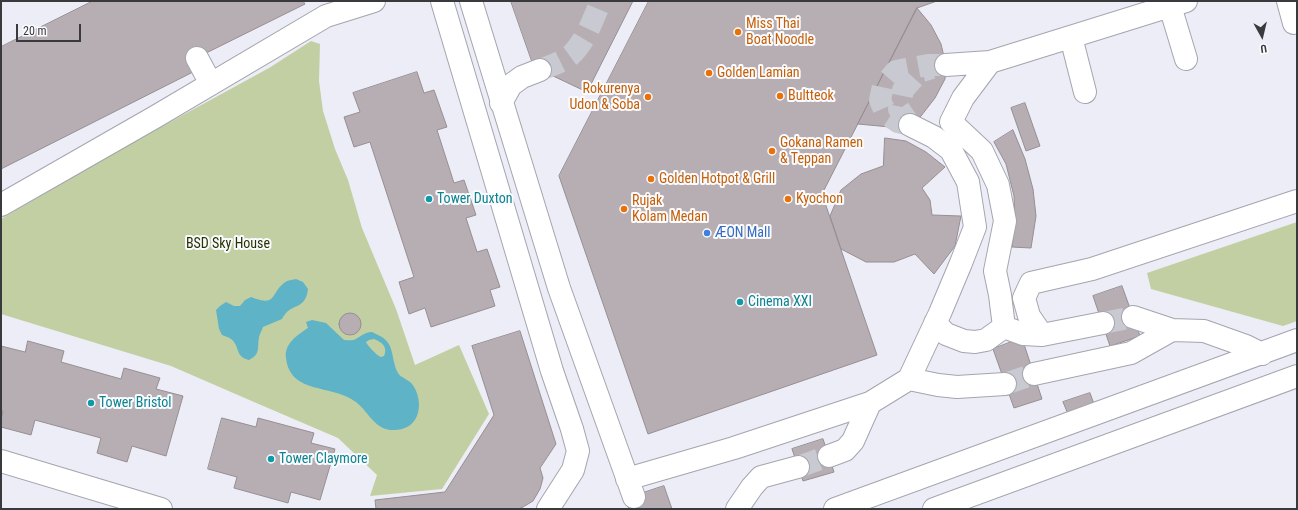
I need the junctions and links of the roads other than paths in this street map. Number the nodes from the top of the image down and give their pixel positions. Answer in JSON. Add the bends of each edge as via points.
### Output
{"nodes":[{"id":1,"x":374,"y":1,"type":"edge"},
{"id":2,"x":442,"y":1,"type":"edge"},
{"id":3,"x":471,"y":1,"type":"edge"},
{"id":4,"x":1288,"y":1,"type":"edge"},
{"id":5,"x":1178,"y":4,"type":"edge"},
{"id":6,"x":1294,"y":23,"type":"dead end"},
{"id":7,"x":1071,"y":37,"type":"junction"},
{"id":8,"x":197,"y":58,"type":"dead end"},
{"id":9,"x":1186,"y":59,"type":"dead end"},
{"id":10,"x":990,"y":62,"type":"junction"},
{"id":11,"x":946,"y":65,"type":"tunnel mouth"},
{"id":12,"x":540,"y":70,"type":"tunnel mouth"},
{"id":13,"x":211,"y":84,"type":"junction"},
{"id":14,"x":1085,"y":92,"type":"dead end"},
{"id":15,"x":501,"y":103,"type":"junction"},
{"id":16,"x":951,"y":122,"type":"junction"},
{"id":17,"x":910,"y":125,"type":"dead end"},
{"id":18,"x":934,"y":137,"type":"junction"},
{"id":19,"x":1297,"y":201,"type":"edge"},
{"id":20,"x":1,"y":205,"type":"edge"},
{"id":21,"x":1133,"y":317,"type":"tunnel mouth"},
{"id":22,"x":935,"y":323,"type":"junction"},
{"id":23,"x":1103,"y":323,"type":"tunnel mouth"},
{"id":24,"x":1004,"y":328,"type":"junction"},
{"id":25,"x":1172,"y":330,"type":"junction"},
{"id":26,"x":1042,"y":335,"type":"junction"},
{"id":27,"x":1297,"y":340,"type":"edge"},
{"id":28,"x":1262,"y":354,"type":"junction"},
{"id":29,"x":1034,"y":374,"type":"tunnel mouth"},
{"id":30,"x":1297,"y":376,"type":"edge"},
{"id":31,"x":909,"y":379,"type":"junction"},
{"id":32,"x":1005,"y":384,"type":"tunnel mouth"},
{"id":33,"x":870,"y":402,"type":"junction"},
{"id":34,"x":1110,"y":409,"type":"junction"},
{"id":35,"x":1121,"y":440,"type":"junction"},
{"id":36,"x":829,"y":456,"type":"tunnel mouth"},
{"id":37,"x":1,"y":460,"type":"edge"},
{"id":38,"x":798,"y":467,"type":"tunnel mouth"},
{"id":39,"x":161,"y":509,"type":"edge"},
{"id":40,"x":548,"y":509,"type":"edge"},
{"id":41,"x":737,"y":509,"type":"edge"},
{"id":42,"x":835,"y":509,"type":"edge"},
{"id":43,"x":934,"y":509,"type":"edge"}],
"edges":[{"from":1,"to":13,"type":"street","via":[[326,16]]},
{"from":2,"to":40,"type":"street","via":[[549,364],[578,452],[573,470]]},
{"from":3,"to":15,"type":"street"},
{"from":4,"to":6,"type":"street"},
{"from":5,"to":7,"type":"street"},
{"from":5,"to":9,"type":"street"},
{"from":7,"to":10,"type":"street"},
{"from":7,"to":14,"type":"street"},
{"from":8,"to":13,"type":"street"},
{"from":10,"to":11,"type":"street"},
{"from":10,"to":16,"type":"street","via":[[963,98]]},
{"from":12,"to":15,"type":"street","via":[[522,77],[511,85]]},
{"from":13,"to":20,"type":"street"},
{"from":15,"to":33,"type":"street","via":[[558,288],[631,488],[734,448]]},
{"from":16,"to":18,"type":"street"},
{"from":16,"to":24,"type":"street","via":[[982,151],[998,186],[1005,221],[995,271]]},
{"from":17,"to":18,"type":"street"},
{"from":18,"to":22,"type":"street","via":[[950,150],[968,182],[975,227]]},
{"from":19,"to":26,"type":"street","via":[[1092,269],[1031,283],[1024,298],[1029,316]]},
{"from":21,"to":25,"type":"street"},
{"from":22,"to":24,"type":"street","via":[[946,334],[975,342],[986,340]]},
{"from":22,"to":31,"type":"street"},
{"from":23,"to":26,"type":"street"},
{"from":24,"to":26,"type":"street","via":[[1023,334]]},
{"from":25,"to":28,"type":"street","via":[[1204,331]]},
{"from":25,"to":29,"type":"street","via":[[1131,353]]},
{"from":27,"to":28,"type":"street"},
{"from":28,"to":34,"type":"street"},
{"from":30,"to":35,"type":"street"},
{"from":31,"to":32,"type":"street","via":[[956,387]]},
{"from":31,"to":33,"type":"street"},
{"from":33,"to":36,"type":"street","via":[[854,441],[845,450]]},
{"from":34,"to":35,"type":"street"},
{"from":34,"to":42,"type":"street"},
{"from":35,"to":43,"type":"street"},
{"from":37,"to":39,"type":"street"},
{"from":38,"to":41,"type":"street","via":[[761,477]]}]}
